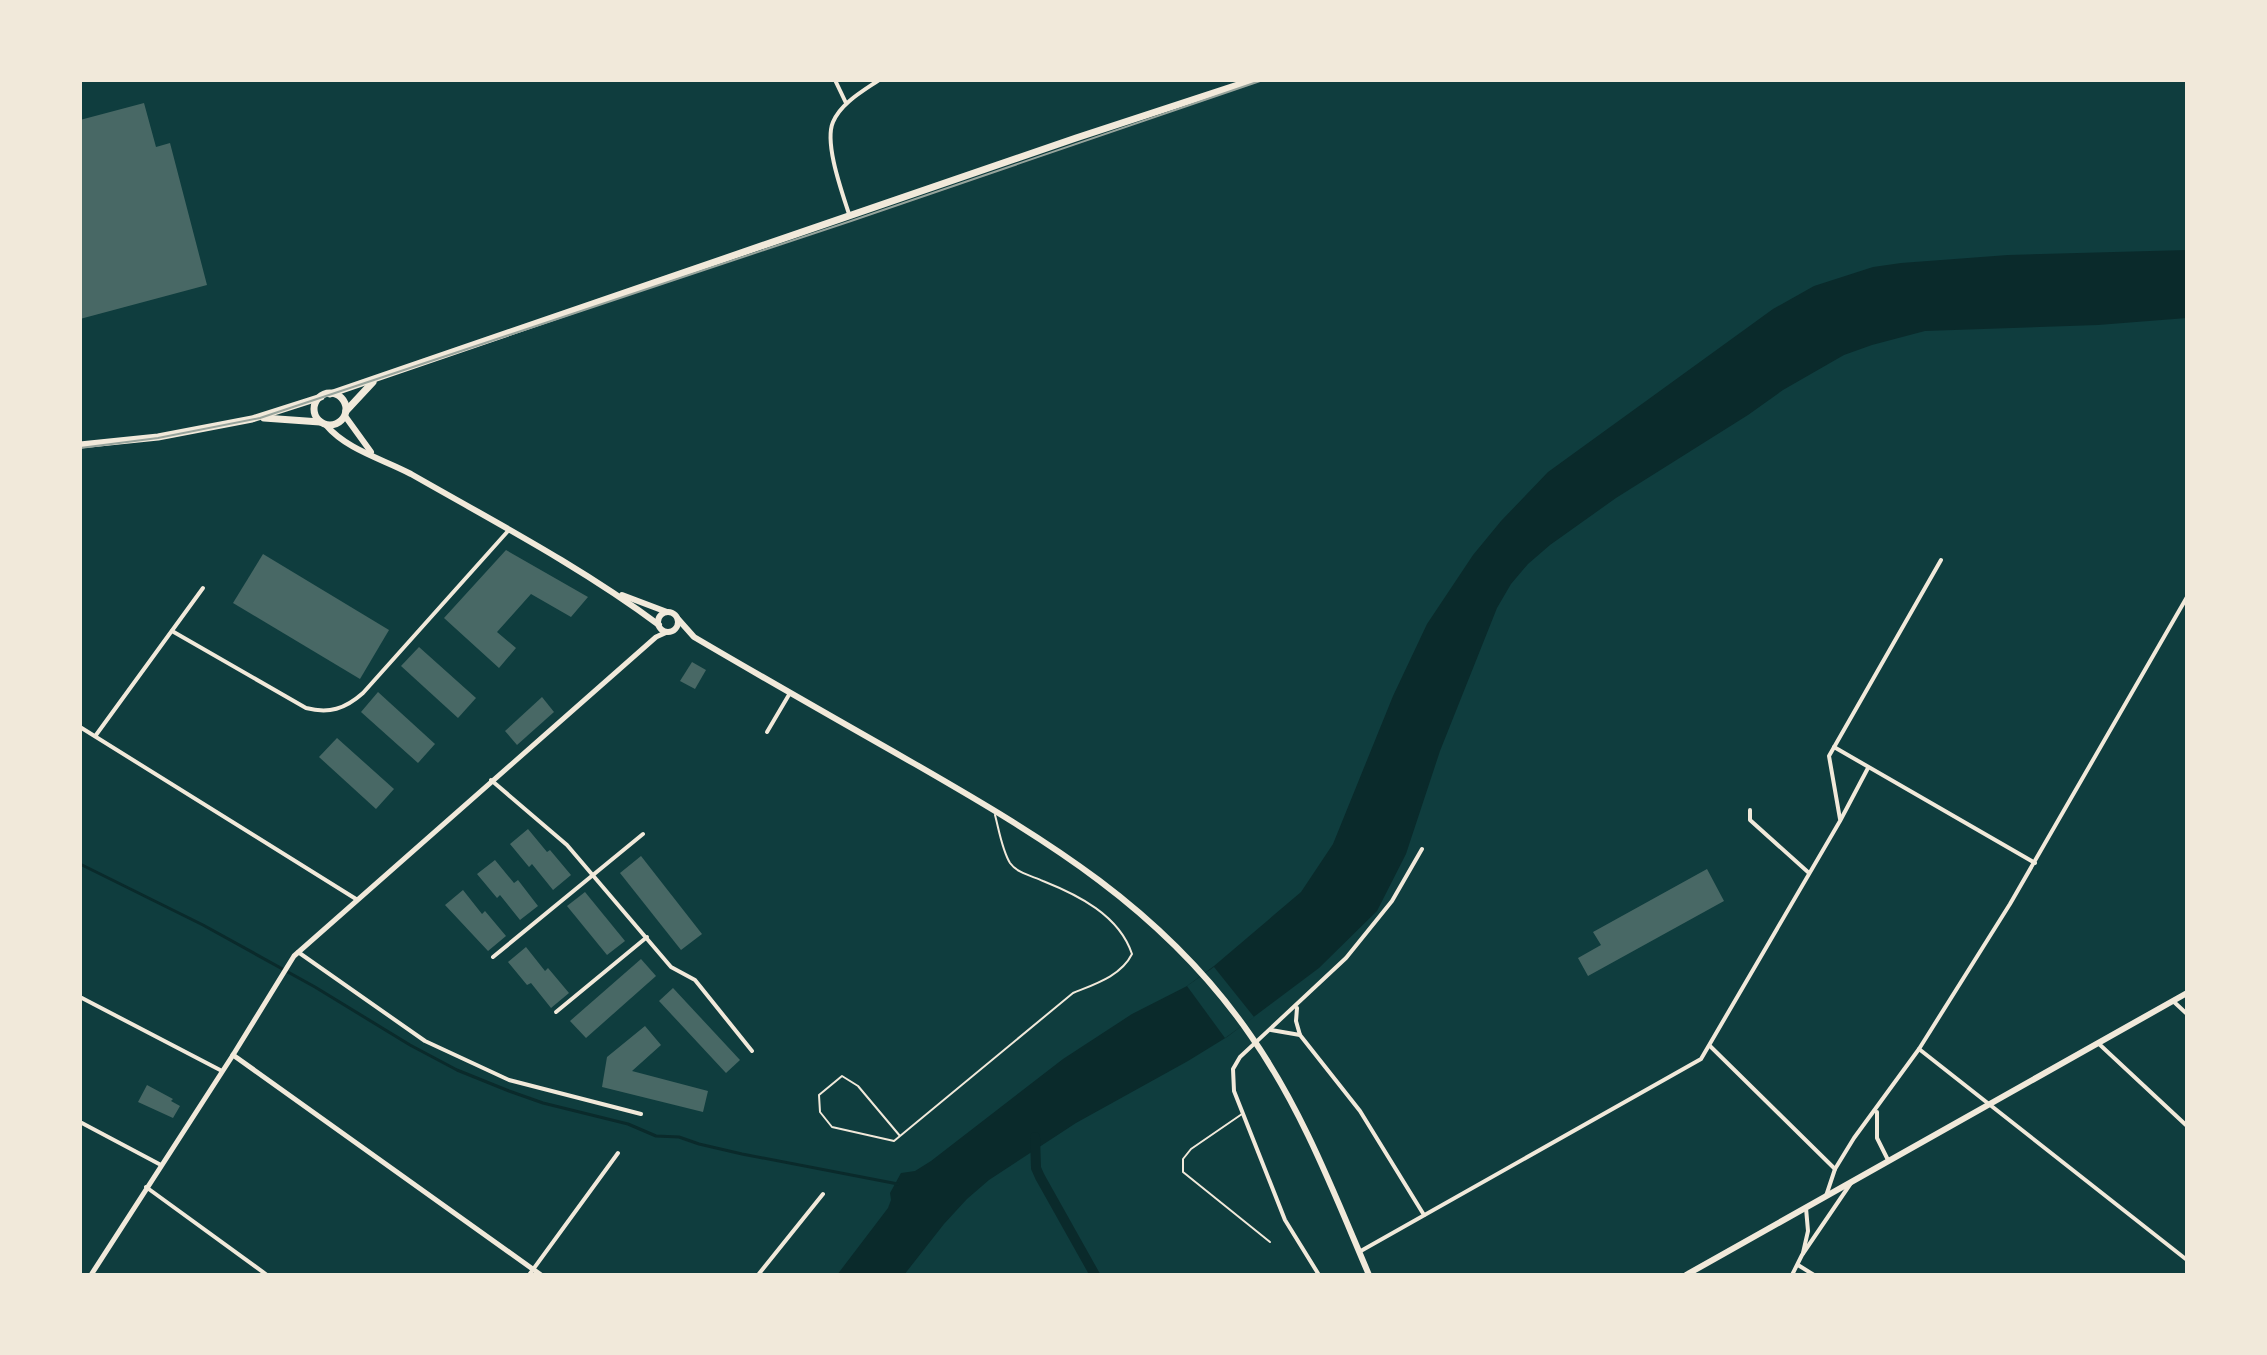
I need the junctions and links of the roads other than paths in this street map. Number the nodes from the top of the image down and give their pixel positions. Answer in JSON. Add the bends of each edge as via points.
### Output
{"nodes":[{"id":1,"x":835,"y":80,"type":"edge"},
{"id":2,"x":879,"y":80,"type":"edge"},
{"id":3,"x":1253,"y":80,"type":"edge"},
{"id":4,"x":846,"y":104,"type":"junction"},
{"id":5,"x":850,"y":218,"type":"junction"},
{"id":6,"x":378,"y":378,"type":"junction"},
{"id":7,"x":330,"y":394,"type":"junction"},
{"id":8,"x":321,"y":397,"type":"junction"},
{"id":9,"x":345,"y":414,"type":"junction"},
{"id":10,"x":258,"y":418,"type":"junction"},
{"id":11,"x":323,"y":423,"type":"junction"},
{"id":12,"x":80,"y":445,"type":"edge"},
{"id":13,"x":373,"y":454,"type":"junction"},
{"id":14,"x":508,"y":531,"type":"junction"},
{"id":15,"x":1941,"y":560,"type":"dead end"},
{"id":16,"x":203,"y":588,"type":"dead end"},
{"id":17,"x":614,"y":592,"type":"junction"},
{"id":18,"x":2187,"y":597,"type":"edge"},
{"id":19,"x":668,"y":612,"type":"junction"},
{"id":20,"x":678,"y":619,"type":"junction"},
{"id":21,"x":664,"y":629,"type":"junction"},
{"id":22,"x":172,"y":631,"type":"junction"},
{"id":23,"x":691,"y":636,"type":"junction"},
{"id":24,"x":790,"y":693,"type":"junction"},
{"id":25,"x":80,"y":727,"type":"edge"},
{"id":26,"x":767,"y":732,"type":"dead end"},
{"id":27,"x":96,"y":736,"type":"junction"},
{"id":28,"x":1834,"y":747,"type":"junction"},
{"id":29,"x":1868,"y":768,"type":"junction"},
{"id":30,"x":491,"y":780,"type":"junction"},
{"id":31,"x":994,"y":810,"type":"junction"},
{"id":32,"x":1750,"y":810,"type":"dead end"},
{"id":33,"x":1840,"y":821,"type":"junction"},
{"id":34,"x":643,"y":834,"type":"dead end"},
{"id":35,"x":1422,"y":849,"type":"dead end"},
{"id":36,"x":2035,"y":863,"type":"junction"},
{"id":37,"x":1809,"y":873,"type":"junction"},
{"id":38,"x":593,"y":875,"type":"junction"},
{"id":39,"x":356,"y":899,"type":"junction"},
{"id":40,"x":647,"y":937,"type":"junction"},
{"id":41,"x":298,"y":952,"type":"junction"},
{"id":42,"x":493,"y":957,"type":"dead end"},
{"id":43,"x":2187,"y":993,"type":"edge"},
{"id":44,"x":80,"y":997,"type":"edge"},
{"id":45,"x":2173,"y":1001,"type":"junction"},
{"id":46,"x":1298,"y":1006,"type":"junction"},
{"id":47,"x":556,"y":1012,"type":"dead end"},
{"id":48,"x":2187,"y":1014,"type":"edge"},
{"id":49,"x":1269,"y":1031,"type":"junction"},
{"id":50,"x":1300,"y":1035,"type":"junction"},
{"id":51,"x":2098,"y":1043,"type":"junction"},
{"id":52,"x":1710,"y":1046,"type":"junction"},
{"id":53,"x":1919,"y":1049,"type":"junction"},
{"id":54,"x":752,"y":1051,"type":"dead end"},
{"id":55,"x":233,"y":1055,"type":"junction"},
{"id":56,"x":222,"y":1071,"type":"junction"},
{"id":57,"x":1989,"y":1106,"type":"junction"},
{"id":58,"x":1877,"y":1110,"type":"junction"},
{"id":59,"x":1243,"y":1113,"type":"junction"},
{"id":60,"x":641,"y":1114,"type":"dead end"},
{"id":61,"x":80,"y":1122,"type":"edge"},
{"id":62,"x":2187,"y":1126,"type":"edge"},
{"id":63,"x":900,"y":1136,"type":"junction"},
{"id":64,"x":618,"y":1153,"type":"dead end"},
{"id":65,"x":1889,"y":1161,"type":"junction"},
{"id":66,"x":161,"y":1165,"type":"junction"},
{"id":67,"x":1835,"y":1169,"type":"junction"},
{"id":68,"x":1853,"y":1181,"type":"junction"},
{"id":69,"x":146,"y":1187,"type":"junction"},
{"id":70,"x":823,"y":1194,"type":"dead end"},
{"id":71,"x":1826,"y":1196,"type":"junction"},
{"id":72,"x":1806,"y":1208,"type":"junction"},
{"id":73,"x":1424,"y":1215,"type":"junction"},
{"id":74,"x":1270,"y":1242,"type":"dead end"},
{"id":75,"x":1359,"y":1252,"type":"junction"},
{"id":76,"x":1802,"y":1255,"type":"junction"},
{"id":77,"x":2187,"y":1260,"type":"edge"},
{"id":78,"x":1798,"y":1265,"type":"junction"},
{"id":79,"x":534,"y":1268,"type":"junction"},
{"id":80,"x":91,"y":1275,"type":"edge"},
{"id":81,"x":267,"y":1275,"type":"edge"},
{"id":82,"x":529,"y":1275,"type":"edge"},
{"id":83,"x":541,"y":1275,"type":"edge"},
{"id":84,"x":758,"y":1275,"type":"edge"},
{"id":85,"x":1319,"y":1275,"type":"edge"},
{"id":86,"x":1369,"y":1275,"type":"edge"},
{"id":87,"x":1686,"y":1275,"type":"edge"},
{"id":88,"x":1792,"y":1275,"type":"edge"},
{"id":89,"x":1814,"y":1275,"type":"edge"}],
"edges":[{"from":1,"to":4,"type":"street"},
{"from":2,"to":4,"type":"street"},
{"from":3,"to":5,"type":"main road"},
{"from":4,"to":5,"type":"street","via":[[832,124],[831,143]]},
{"from":5,"to":6,"type":"main road"},
{"from":6,"to":7,"type":"main road"},
{"from":6,"to":9,"type":"main road"},
{"from":7,"to":8,"type":"main road"},
{"from":7,"to":9,"type":"main road","via":[[344,401]]},
{"from":8,"to":10,"type":"main road"},
{"from":8,"to":11,"type":"main road","via":[[314,410]]},
{"from":9,"to":11,"type":"main road","via":[[335,424]]},
{"from":9,"to":13,"type":"main road"},
{"from":10,"to":11,"type":"main road"},
{"from":10,"to":12,"type":"main road"},
{"from":11,"to":13,"type":"main road","via":[[353,447]]},
{"from":13,"to":14,"type":"main road"},
{"from":14,"to":17,"type":"main road"},
{"from":14,"to":22,"type":"street","via":[[363,693],[339,708],[306,708]]},
{"from":15,"to":28,"type":"street"},
{"from":16,"to":22,"type":"street"},
{"from":17,"to":19,"type":"main road"},
{"from":17,"to":21,"type":"main road"},
{"from":18,"to":36,"type":"street"},
{"from":19,"to":20,"type":"main road"},
{"from":19,"to":21,"type":"main road","via":[[659,618]]},
{"from":20,"to":21,"type":"main road","via":[[676,628]]},
{"from":20,"to":23,"type":"main road"},
{"from":21,"to":23,"type":"main road"},
{"from":21,"to":30,"type":"street"},
{"from":22,"to":27,"type":"street"},
{"from":23,"to":24,"type":"main road"},
{"from":24,"to":26,"type":"street"},
{"from":24,"to":31,"type":"main road"},
{"from":25,"to":27,"type":"street"},
{"from":27,"to":39,"type":"street"},
{"from":28,"to":29,"type":"street"},
{"from":28,"to":33,"type":"street","via":[[1829,765]]},
{"from":29,"to":33,"type":"street"},
{"from":29,"to":36,"type":"street"},
{"from":30,"to":38,"type":"street","via":[[567,845]]},
{"from":30,"to":39,"type":"street"},
{"from":31,"to":63,"type":"lane","via":[[1016,870],[1092,905],[1117,926],[1132,954],[1126,966],[1073,993]]},
{"from":31,"to":75,"type":"main road","via":[[1138,910],[1225,1001],[1301,1120]]},
{"from":32,"to":37,"type":"street","via":[[1750,820]]},
{"from":33,"to":37,"type":"street"},
{"from":34,"to":38,"type":"street"},
{"from":35,"to":46,"type":"street","via":[[1381,917]]},
{"from":36,"to":53,"type":"street"},
{"from":37,"to":52,"type":"street"},
{"from":38,"to":40,"type":"street"},
{"from":38,"to":42,"type":"street"},
{"from":39,"to":41,"type":"street"},
{"from":40,"to":47,"type":"street"},
{"from":40,"to":54,"type":"street","via":[[671,967],[695,980]]},
{"from":41,"to":55,"type":"street"},
{"from":41,"to":60,"type":"street","via":[[425,1041],[509,1080]]},
{"from":43,"to":45,"type":"main road"},
{"from":44,"to":56,"type":"street"},
{"from":45,"to":48,"type":"street"},
{"from":45,"to":51,"type":"main road"},
{"from":46,"to":49,"type":"street"},
{"from":46,"to":50,"type":"street"},
{"from":49,"to":50,"type":"street"},
{"from":49,"to":59,"type":"street","via":[[1233,1069]]},
{"from":50,"to":73,"type":"street","via":[[1360,1111]]},
{"from":51,"to":57,"type":"main road"},
{"from":51,"to":62,"type":"street"},
{"from":52,"to":67,"type":"street"},
{"from":52,"to":73,"type":"street","via":[[1695,1064]]},
{"from":53,"to":57,"type":"street"},
{"from":53,"to":58,"type":"street"},
{"from":55,"to":56,"type":"street"},
{"from":55,"to":79,"type":"street"},
{"from":56,"to":66,"type":"street"},
{"from":57,"to":65,"type":"main road"},
{"from":57,"to":77,"type":"street"},
{"from":58,"to":65,"type":"street","via":[[1877,1138]]},
{"from":58,"to":67,"type":"street"},
{"from":59,"to":74,"type":"lane","via":[[1191,1149],[1183,1159],[1183,1172]]},
{"from":59,"to":85,"type":"street","via":[[1285,1220]]},
{"from":61,"to":66,"type":"street"},
{"from":63,"to":63,"type":"lane","via":[[894,1141],[832,1127],[820,1112],[819,1095],[842,1076],[858,1086]]},
{"from":64,"to":79,"type":"street"},
{"from":65,"to":68,"type":"main road"},
{"from":66,"to":69,"type":"street"},
{"from":67,"to":71,"type":"street"},
{"from":68,"to":71,"type":"main road"},
{"from":68,"to":76,"type":"street"},
{"from":69,"to":80,"type":"street"},
{"from":69,"to":81,"type":"street"},
{"from":70,"to":84,"type":"street"},
{"from":71,"to":72,"type":"main road"},
{"from":72,"to":76,"type":"street"},
{"from":72,"to":87,"type":"main road"},
{"from":73,"to":75,"type":"street"},
{"from":75,"to":86,"type":"main road"},
{"from":76,"to":78,"type":"street"},
{"from":78,"to":88,"type":"street"},
{"from":78,"to":89,"type":"street"},
{"from":79,"to":82,"type":"street"},
{"from":79,"to":83,"type":"street"}]}
